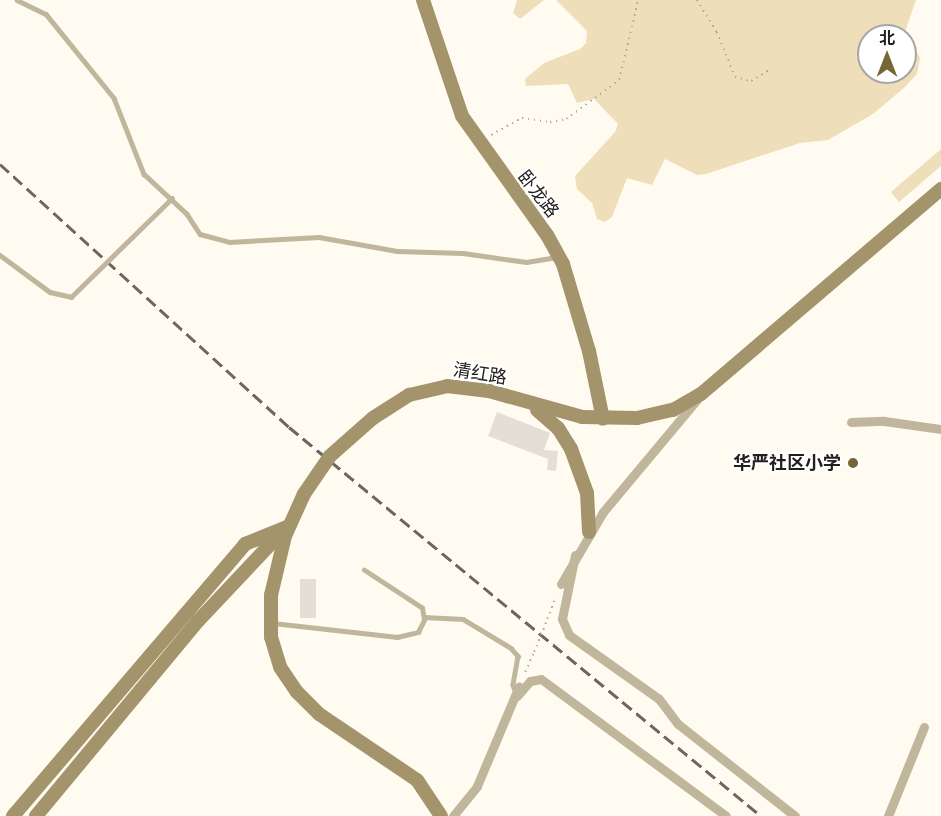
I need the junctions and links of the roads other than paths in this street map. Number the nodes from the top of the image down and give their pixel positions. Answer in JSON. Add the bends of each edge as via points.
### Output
{"nodes":[{"id":1,"x":17,"y":0,"type":"edge"},
{"id":2,"x":423,"y":0,"type":"edge"},
{"id":3,"x":941,"y":189,"type":"edge"},
{"id":4,"x":172,"y":198,"type":"junction"},
{"id":5,"x":0,"y":255,"type":"edge"},
{"id":6,"x":560,"y":256,"type":"junction"},
{"id":7,"x":701,"y":393,"type":"junction"},
{"id":8,"x":517,"y":399,"type":"junction"},
{"id":9,"x":603,"y":419,"type":"junction"},
{"id":10,"x":851,"y":422,"type":"dead end"},
{"id":11,"x":941,"y":429,"type":"edge"},
{"id":12,"x":289,"y":526,"type":"junction"},
{"id":13,"x":589,"y":532,"type":"junction"},
{"id":14,"x":576,"y":555,"type":"junction"},
{"id":15,"x":364,"y":570,"type":"dead end"},
{"id":16,"x":561,"y":584,"type":"road end"},
{"id":17,"x":424,"y":617,"type":"junction"},
{"id":18,"x":270,"y":622,"type":"junction"},
{"id":19,"x":518,"y":691,"type":"junction"},
{"id":20,"x":924,"y":727,"type":"dead end"},
{"id":21,"x":14,"y":816,"type":"edge"},
{"id":22,"x":36,"y":816,"type":"edge"},
{"id":23,"x":441,"y":816,"type":"edge"},
{"id":24,"x":453,"y":816,"type":"edge"},
{"id":25,"x":726,"y":816,"type":"edge"},
{"id":26,"x":795,"y":816,"type":"edge"},
{"id":27,"x":888,"y":816,"type":"edge"}],
"edges":[{"from":1,"to":4,"type":"lane","via":[[46,14],[114,98],[144,174]]},
{"from":2,"to":6,"type":"main road","name":"卧龙路","via":[[456,103],[477,142]]},
{"from":3,"to":7,"type":"main road","name":"清红路"},
{"from":4,"to":5,"type":"lane","bridge":true,"via":[[71,297],[50,292]]},
{"from":4,"to":6,"type":"lane","via":[[200,234],[229,242],[320,237],[397,251],[462,253],[495,260],[526,262]]},
{"from":6,"to":9,"type":"main road","name":"卧龙路","via":[[582,323]]},
{"from":7,"to":9,"type":"main road","name":"清红路","via":[[661,413]]},
{"from":7,"to":13,"type":"street"},
{"from":8,"to":9,"type":"main road","name":"清红路","via":[[568,415]]},
{"from":8,"to":12,"type":"main road","name":"清红路","bridge":true,"via":[[474,388],[435,387],[409,395],[373,418],[330,456],[304,494]]},
{"from":8,"to":13,"type":"main road","via":[[546,416],[566,439],[587,493]]},
{"from":10,"to":11,"type":"street"},
{"from":12,"to":18,"type":"main road","name":"清红路","via":[[273,582]]},
{"from":12,"to":21,"type":"main road","via":[[245,544]]},
{"from":12,"to":22,"type":"main road","via":[[205,614]]},
{"from":13,"to":14,"type":"street"},
{"from":14,"to":16,"type":"street"},
{"from":14,"to":26,"type":"street","via":[[562,618],[569,635],[659,699],[678,724]]},
{"from":15,"to":17,"type":"lane","via":[[422,608]]},
{"from":17,"to":18,"type":"lane","via":[[418,632],[404,637]]},
{"from":17,"to":19,"type":"lane","via":[[463,619],[511,648],[518,656],[513,685]]},
{"from":18,"to":23,"type":"main road","name":"清红路","via":[[277,659],[297,692],[331,723],[417,780]]},
{"from":19,"to":24,"type":"street","via":[[477,786]]},
{"from":19,"to":25,"type":"street","via":[[530,681],[541,679]]},
{"from":20,"to":27,"type":"street"}]}
